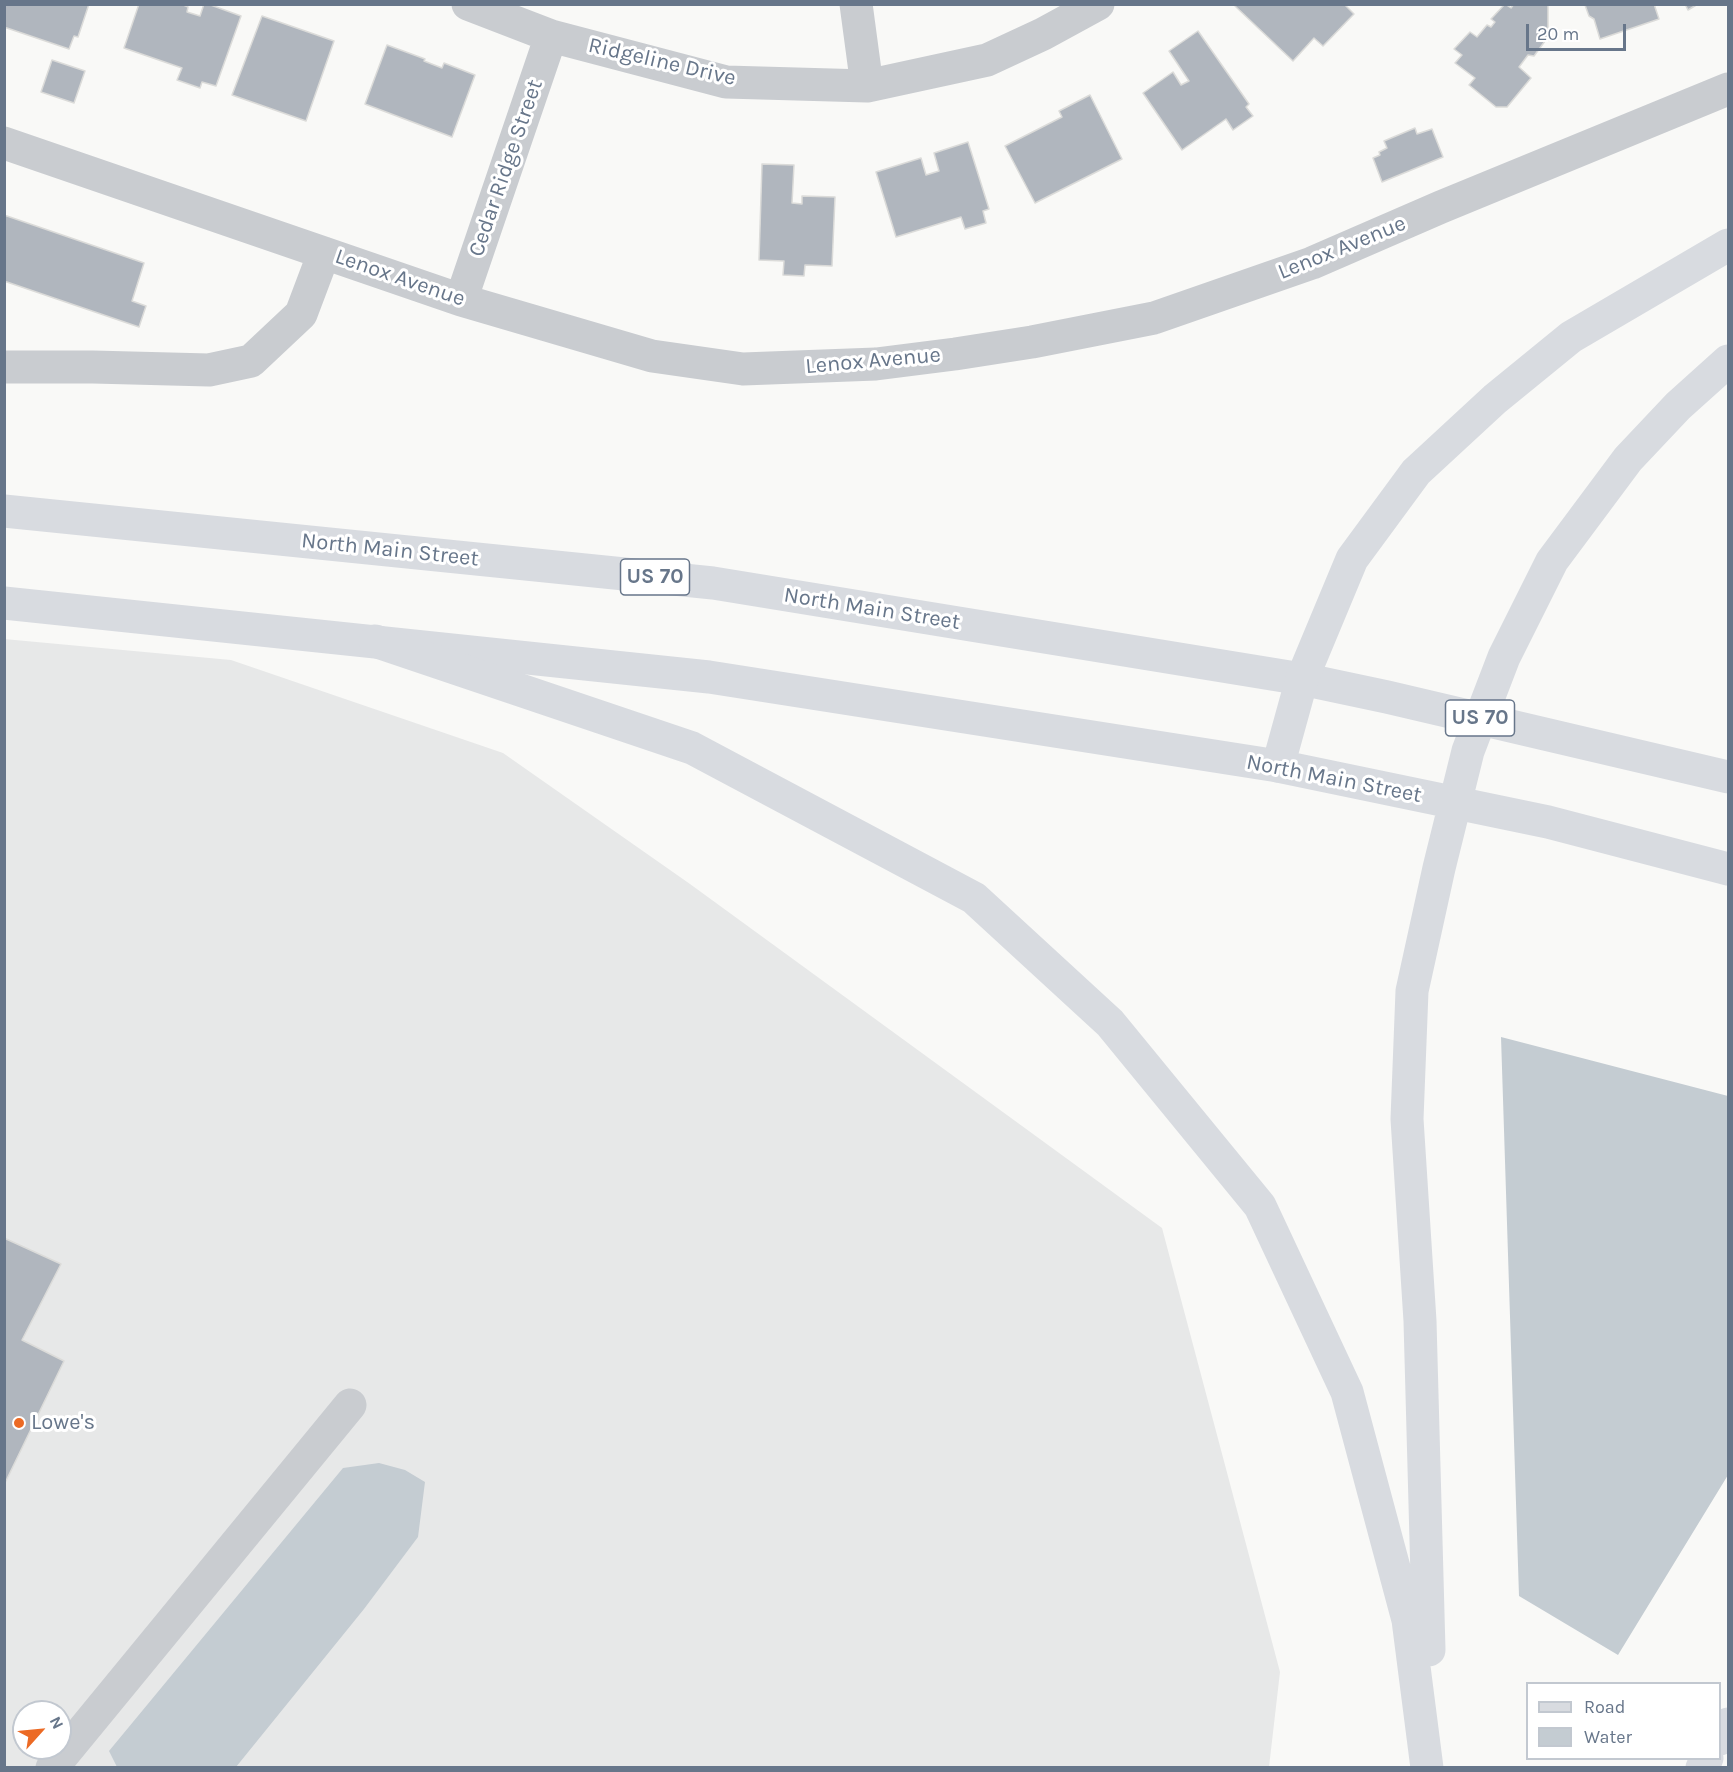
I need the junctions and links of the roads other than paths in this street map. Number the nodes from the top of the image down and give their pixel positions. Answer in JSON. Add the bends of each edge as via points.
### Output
{"nodes":[{"id":1,"x":468,"y":4,"type":"edge"},
{"id":2,"x":856,"y":4,"type":"edge"},
{"id":3,"x":1098,"y":4,"type":"edge"},
{"id":4,"x":551,"y":36,"type":"junction"},
{"id":5,"x":867,"y":86,"type":"junction"},
{"id":6,"x":1728,"y":89,"type":"edge"},
{"id":7,"x":4,"y":143,"type":"edge"},
{"id":8,"x":1728,"y":245,"type":"edge"},
{"id":9,"x":324,"y":253,"type":"junction"},
{"id":10,"x":461,"y":300,"type":"junction"},
{"id":11,"x":1728,"y":361,"type":"edge"},
{"id":12,"x":4,"y":367,"type":"edge"},
{"id":13,"x":4,"y":511,"type":"edge"},
{"id":14,"x":4,"y":603,"type":"edge"},
{"id":15,"x":375,"y":641,"type":"junction"},
{"id":16,"x":1302,"y":679,"type":"junction"},
{"id":17,"x":1278,"y":766,"type":"junction"},
{"id":18,"x":1728,"y":777,"type":"edge"},
{"id":19,"x":1728,"y":868,"type":"edge"},
{"id":20,"x":350,"y":1405,"type":"dead end"},
{"id":21,"x":52,"y":1767,"type":"edge"},
{"id":22,"x":1429,"y":1767,"type":"edge"}],
"edges":[{"from":1,"to":4,"type":"street","name":"Ridgeline Drive"},
{"from":2,"to":5,"type":"street"},
{"from":3,"to":5,"type":"street","name":"Ridgeline Drive","via":[[987,60]]},
{"from":4,"to":5,"type":"street","name":"Ridgeline Drive","via":[[726,82]]},
{"from":4,"to":10,"type":"street","name":"Cedar Ridge Street"},
{"from":6,"to":10,"type":"street","name":"Lenox Avenue","via":[[1312,263],[1154,318],[1032,342],[876,363],[743,369],[652,356]]},
{"from":7,"to":9,"type":"street","name":"Lenox Avenue"},
{"from":8,"to":16,"type":"main road","via":[[1571,337],[1495,399],[1416,472],[1353,559]]},
{"from":9,"to":10,"type":"street","name":"Lenox Avenue"},
{"from":9,"to":12,"type":"street","via":[[301,314],[251,361],[209,370]]},
{"from":11,"to":22,"type":"main road","via":[[1628,459],[1552,561],[1504,657],[1468,751],[1412,991],[1407,1119],[1420,1321]]},
{"from":13,"to":16,"type":"main road","name":"North Main Street","number":"US 70","via":[[713,583]]},
{"from":14,"to":15,"type":"main road","name":"North Main Street"},
{"from":15,"to":17,"type":"main road","name":"North Main Street","via":[[709,677]]},
{"from":15,"to":22,"type":"main road","via":[[692,748],[974,898],[1110,1023],[1260,1206],[1347,1392],[1408,1620]]},
{"from":16,"to":17,"type":"main road"},
{"from":16,"to":18,"type":"main road","name":"North Main Street","number":"US 70"},
{"from":17,"to":19,"type":"main road","name":"North Main Street","via":[[1548,822]]},
{"from":20,"to":21,"type":"street"}]}
